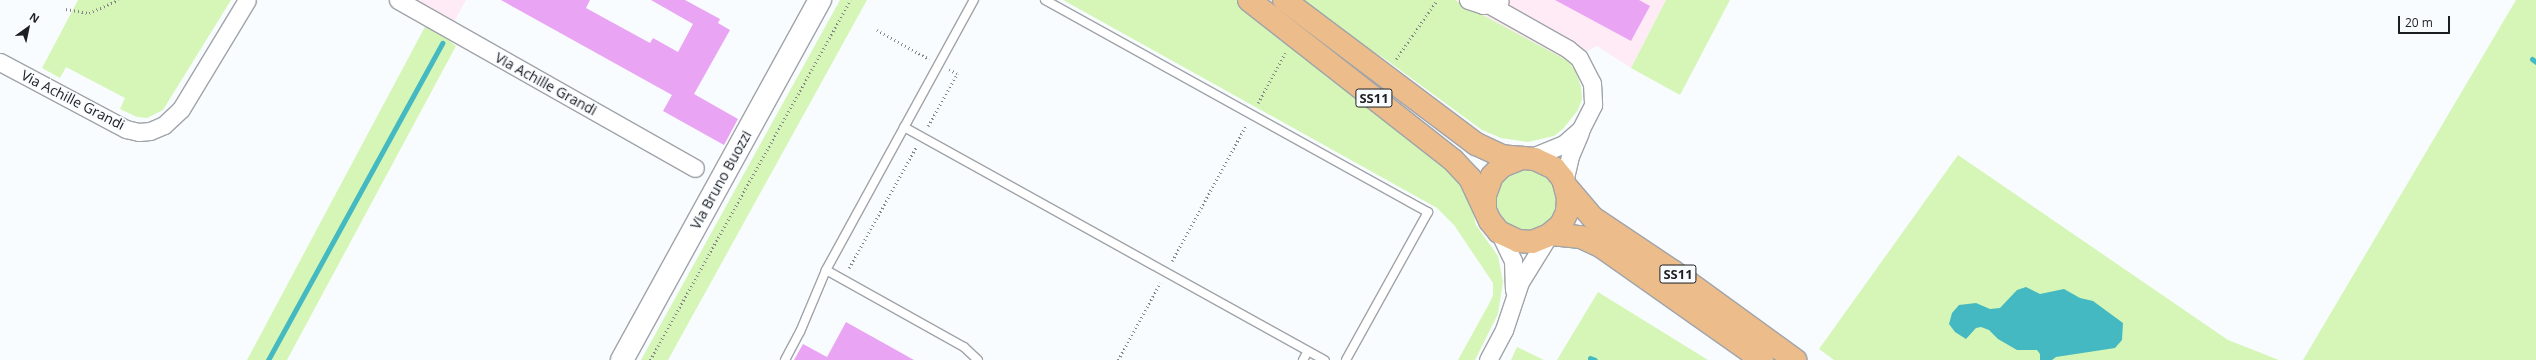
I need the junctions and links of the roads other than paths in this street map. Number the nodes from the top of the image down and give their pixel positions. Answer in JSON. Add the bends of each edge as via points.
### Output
{"nodes":[{"id":1,"x":247,"y":0,"type":"edge"},
{"id":2,"x":398,"y":0,"type":"edge"},
{"id":3,"x":820,"y":0,"type":"edge"},
{"id":4,"x":974,"y":0,"type":"edge"},
{"id":5,"x":1045,"y":0,"type":"edge"},
{"id":6,"x":1249,"y":0,"type":"edge"},
{"id":7,"x":1284,"y":0,"type":"edge"},
{"id":8,"x":1468,"y":0,"type":"edge"},
{"id":9,"x":1496,"y":2,"type":"edge"},
{"id":10,"x":0,"y":62,"type":"edge"},
{"id":11,"x":904,"y":127,"type":"junction"},
{"id":12,"x":1581,"y":130,"type":"junction"},
{"id":13,"x":1526,"y":158,"type":"junction"},
{"id":14,"x":696,"y":168,"type":"dead end"},
{"id":15,"x":1565,"y":183,"type":"junction"},
{"id":16,"x":1485,"y":208,"type":"junction"},
{"id":17,"x":1500,"y":232,"type":"junction"},
{"id":18,"x":1550,"y":235,"type":"junction"},
{"id":19,"x":826,"y":270,"type":"junction"},
{"id":20,"x":1513,"y":302,"type":"junction"},
{"id":21,"x":1308,"y":351,"type":"junction"},
{"id":22,"x":1489,"y":359,"type":"edge"},
{"id":23,"x":622,"y":360,"type":"edge"},
{"id":24,"x":785,"y":360,"type":"edge"},
{"id":25,"x":978,"y":360,"type":"edge"},
{"id":26,"x":1303,"y":360,"type":"edge"},
{"id":27,"x":1325,"y":360,"type":"edge"},
{"id":28,"x":1346,"y":360,"type":"edge"},
{"id":29,"x":1762,"y":360,"type":"edge"},
{"id":30,"x":1795,"y":360,"type":"edge"}],
"edges":[{"from":1,"to":10,"type":"street","name":"Via Achille Grandi","via":[[181,109],[164,125],[150,131],[126,129]]},
{"from":2,"to":14,"type":"street","name":"Via Achille Grandi"},
{"from":3,"to":23,"type":"main road","name":"Via Bruno Buozzi"},
{"from":4,"to":11,"type":"lane"},
{"from":5,"to":28,"type":"lane","via":[[1428,212]]},
{"from":6,"to":16,"type":"main road","number":"SS11","via":[[1453,160],[1470,178]]},
{"from":7,"to":13,"type":"main road","number":"SS11","via":[[1476,144],[1502,156]]},
{"from":8,"to":9,"type":"street","via":[[1476,4]]},
{"from":9,"to":12,"type":"street","via":[[1579,58],[1592,83],[1594,95],[1590,115]]},
{"from":11,"to":19,"type":"lane"},
{"from":11,"to":21,"type":"lane"},
{"from":12,"to":13,"type":"street","via":[[1564,144]]},
{"from":12,"to":15,"type":"street","via":[[1572,151]]},
{"from":13,"to":15,"type":"main road","number":"SS11","via":[[1548,164]]},
{"from":13,"to":16,"type":"main road","via":[[1502,166],[1492,176],[1485,195]]},
{"from":15,"to":18,"type":"main road","via":[[1567,212],[1561,224]]},
{"from":15,"to":30,"type":"main road","number":"SS11","via":[[1593,218],[1679,276]]},
{"from":16,"to":17,"type":"main road","number":"SS11","via":[[1490,221]]},
{"from":17,"to":18,"type":"main road","number":"SS11","via":[[1511,239],[1525,242]]},
{"from":17,"to":20,"type":"street","via":[[1514,267]]},
{"from":18,"to":20,"type":"street","via":[[1528,267]]},
{"from":18,"to":29,"type":"main road","number":"SS11","via":[[1581,237],[1602,247]]},
{"from":19,"to":24,"type":"lane","via":[[800,332]]},
{"from":19,"to":25,"type":"lane","via":[[964,347]]},
{"from":20,"to":22,"type":"street","via":[[1504,330]]},
{"from":21,"to":26,"type":"lane"},
{"from":21,"to":27,"type":"lane"}]}
